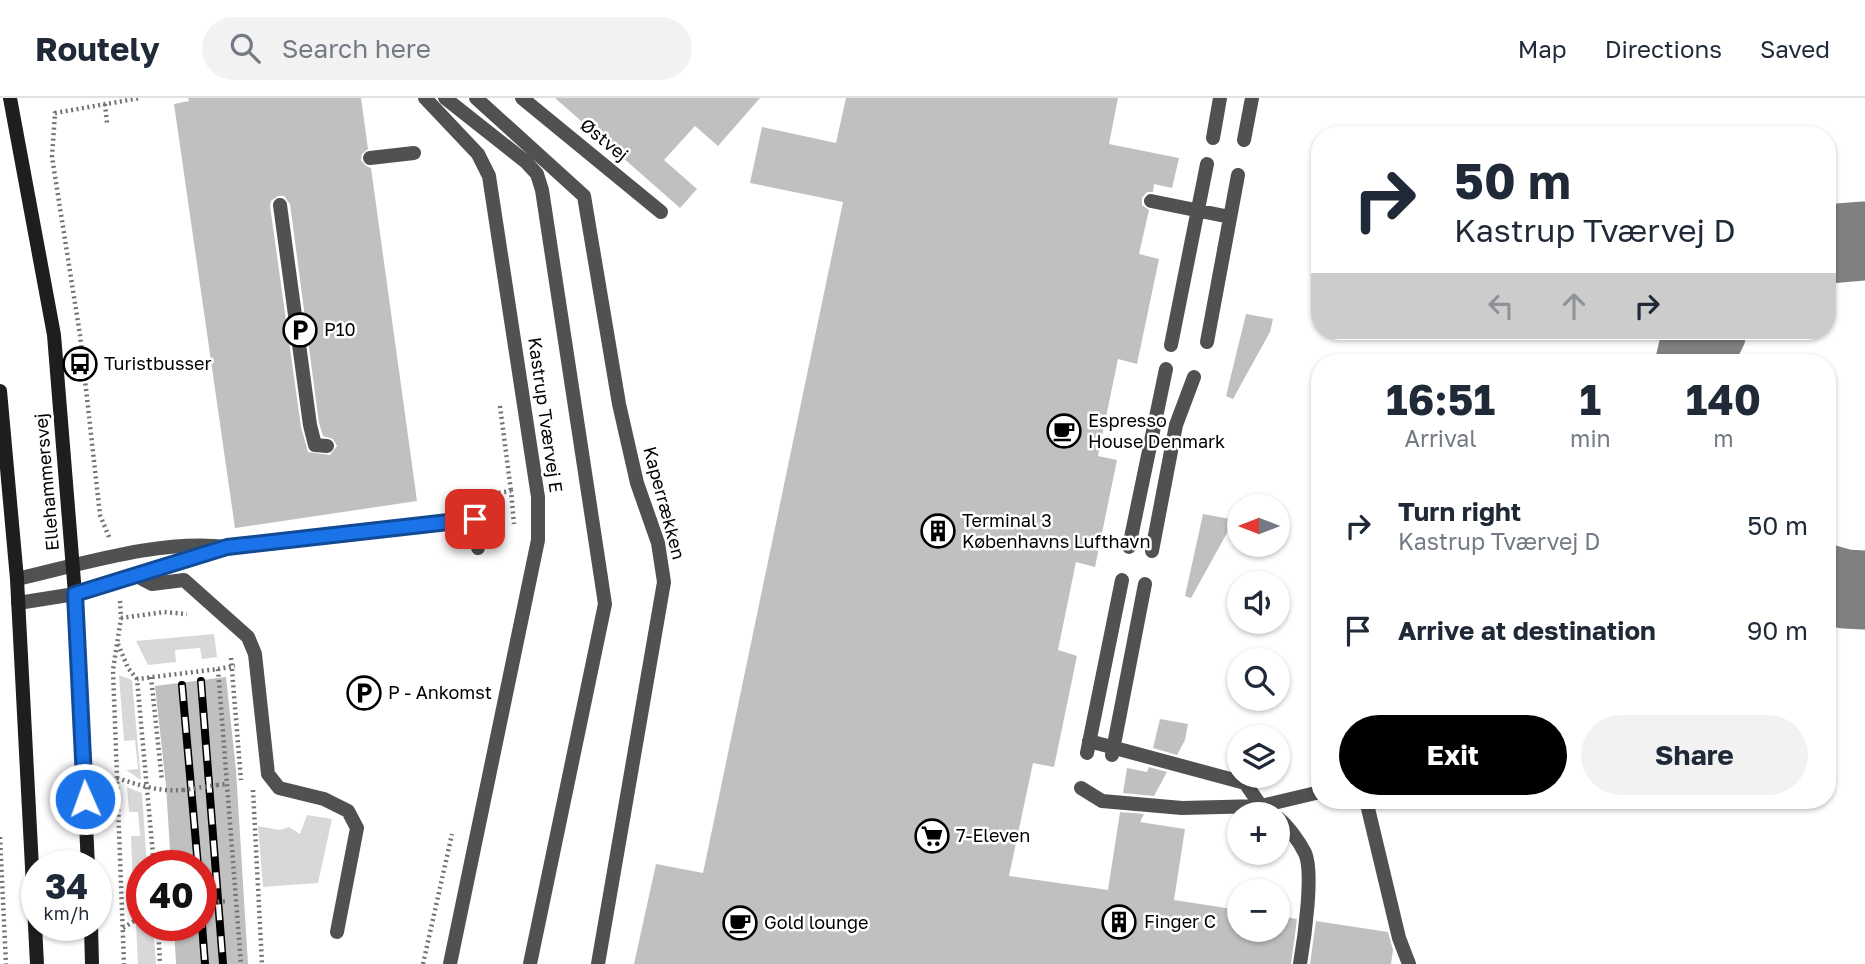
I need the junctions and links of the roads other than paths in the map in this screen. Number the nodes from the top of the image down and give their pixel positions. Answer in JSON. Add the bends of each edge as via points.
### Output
{"nodes":[{"id":1,"x":10,"y":98,"type":"edge"},
{"id":2,"x":425,"y":98,"type":"edge"},
{"id":3,"x":445,"y":98,"type":"edge"},
{"id":4,"x":476,"y":98,"type":"edge"},
{"id":5,"x":522,"y":98,"type":"edge"},
{"id":6,"x":1220,"y":98,"type":"edge"},
{"id":7,"x":1252,"y":98,"type":"edge"},
{"id":8,"x":1213,"y":138,"type":"dead end"},
{"id":9,"x":1244,"y":141,"type":"dead end"},
{"id":10,"x":414,"y":153,"type":"dead end"},
{"id":11,"x":370,"y":158,"type":"dead end"},
{"id":12,"x":1207,"y":164,"type":"dead end"},
{"id":13,"x":1238,"y":175,"type":"dead end"},
{"id":14,"x":1151,"y":201,"type":"dead end"},
{"id":15,"x":280,"y":205,"type":"dead end"},
{"id":16,"x":1199,"y":210,"type":"junction"},
{"id":17,"x":661,"y":212,"type":"dead end"},
{"id":18,"x":1230,"y":217,"type":"junction"},
{"id":19,"x":1207,"y":342,"type":"dead end"},
{"id":20,"x":1171,"y":345,"type":"dead end"},
{"id":21,"x":1166,"y":369,"type":"dead end"},
{"id":22,"x":1194,"y":377,"type":"dead end"},
{"id":23,"x":0,"y":391,"type":"edge"},
{"id":24,"x":327,"y":446,"type":"dead end"},
{"id":25,"x":227,"y":547,"type":"junction"},
{"id":26,"x":1129,"y":547,"type":"dead end"},
{"id":27,"x":478,"y":548,"type":"dead end"},
{"id":28,"x":1152,"y":551,"type":"dead end"},
{"id":29,"x":73,"y":566,"type":"junction"},
{"id":30,"x":137,"y":576,"type":"junction"},
{"id":31,"x":17,"y":579,"type":"junction"},
{"id":32,"x":1122,"y":580,"type":"dead end"},
{"id":33,"x":1145,"y":584,"type":"dead end"},
{"id":34,"x":75,"y":594,"type":"junction"},
{"id":35,"x":18,"y":603,"type":"junction"},
{"id":36,"x":1112,"y":752,"type":"junction"},
{"id":37,"x":1081,"y":788,"type":"dead end"},
{"id":38,"x":1311,"y":795,"type":"edge"},
{"id":39,"x":1260,"y":802,"type":"edge"},
{"id":40,"x":1290,"y":802,"type":"edge"},
{"id":41,"x":1227,"y":809,"type":"edge"},
{"id":42,"x":1368,"y":809,"type":"edge"},
{"id":43,"x":1290,"y":832,"type":"edge"},
{"id":44,"x":87,"y":850,"type":"edge"},
{"id":45,"x":337,"y":932,"type":"dead end"},
{"id":46,"x":91,"y":941,"type":"edge"},
{"id":47,"x":37,"y":964,"type":"edge"},
{"id":48,"x":92,"y":964,"type":"edge"},
{"id":49,"x":450,"y":964,"type":"edge"},
{"id":50,"x":530,"y":964,"type":"edge"},
{"id":51,"x":597,"y":964,"type":"edge"},
{"id":52,"x":1300,"y":964,"type":"edge"},
{"id":53,"x":1409,"y":964,"type":"edge"}],
"edges":[{"from":1,"to":29,"type":"street","name":"Ellehammersvej","via":[[54,335]]},
{"from":2,"to":49,"type":"lane","name":"Kastrup Tværvej E","via":[[478,154],[489,176],[538,498],[538,540]]},
{"from":3,"to":50,"type":"lane","via":[[537,174],[605,604]]},
{"from":4,"to":51,"type":"lane","name":"Kaperrækken","via":[[584,196],[619,404],[637,483],[659,543],[664,582]]},
{"from":5,"to":17,"type":"lane","name":"Østvej"},
{"from":6,"to":8,"type":"lane"},
{"from":7,"to":9,"type":"lane"},
{"from":10,"to":11,"type":"lane"},
{"from":12,"to":16,"type":"lane"},
{"from":13,"to":18,"type":"lane"},
{"from":14,"to":16,"type":"lane"},
{"from":15,"to":24,"type":"lane","via":[[310,425],[315,445]]},
{"from":16,"to":18,"type":"lane"},
{"from":16,"to":20,"type":"lane"},
{"from":18,"to":19,"type":"lane"},
{"from":21,"to":26,"type":"lane"},
{"from":22,"to":28,"type":"lane","via":[[1176,425]]},
{"from":23,"to":31,"type":"street"},
{"from":25,"to":27,"type":"lane","via":[[475,519]]},
{"from":25,"to":29,"type":"lane","via":[[206,544],[116,554]]},
{"from":25,"to":30,"type":"lane"},
{"from":29,"to":31,"type":"lane"},
{"from":29,"to":34,"type":"street","name":"Ellehammersvej"},
{"from":30,"to":34,"type":"lane"},
{"from":30,"to":45,"type":"lane","via":[[152,584],[184,580],[248,637],[255,653],[268,774],[279,788],[324,799],[348,811],[357,828]]},
{"from":31,"to":35,"type":"street"},
{"from":32,"to":36,"type":"lane","via":[[1088,747]]},
{"from":33,"to":36,"type":"lane"},
{"from":34,"to":35,"type":"lane"},
{"from":34,"to":44,"type":"street","name":"Ellehammersvej"},
{"from":35,"to":47,"type":"street"},
{"from":36,"to":39,"type":"lane","via":[[1245,783]]},
{"from":37,"to":41,"type":"lane","via":[[1102,801]]},
{"from":38,"to":40,"type":"lane"},
{"from":42,"to":53,"type":"lane"},
{"from":43,"to":52,"type":"lane","via":[[1306,855],[1308,915]]},
{"from":46,"to":48,"type":"street"}]}
